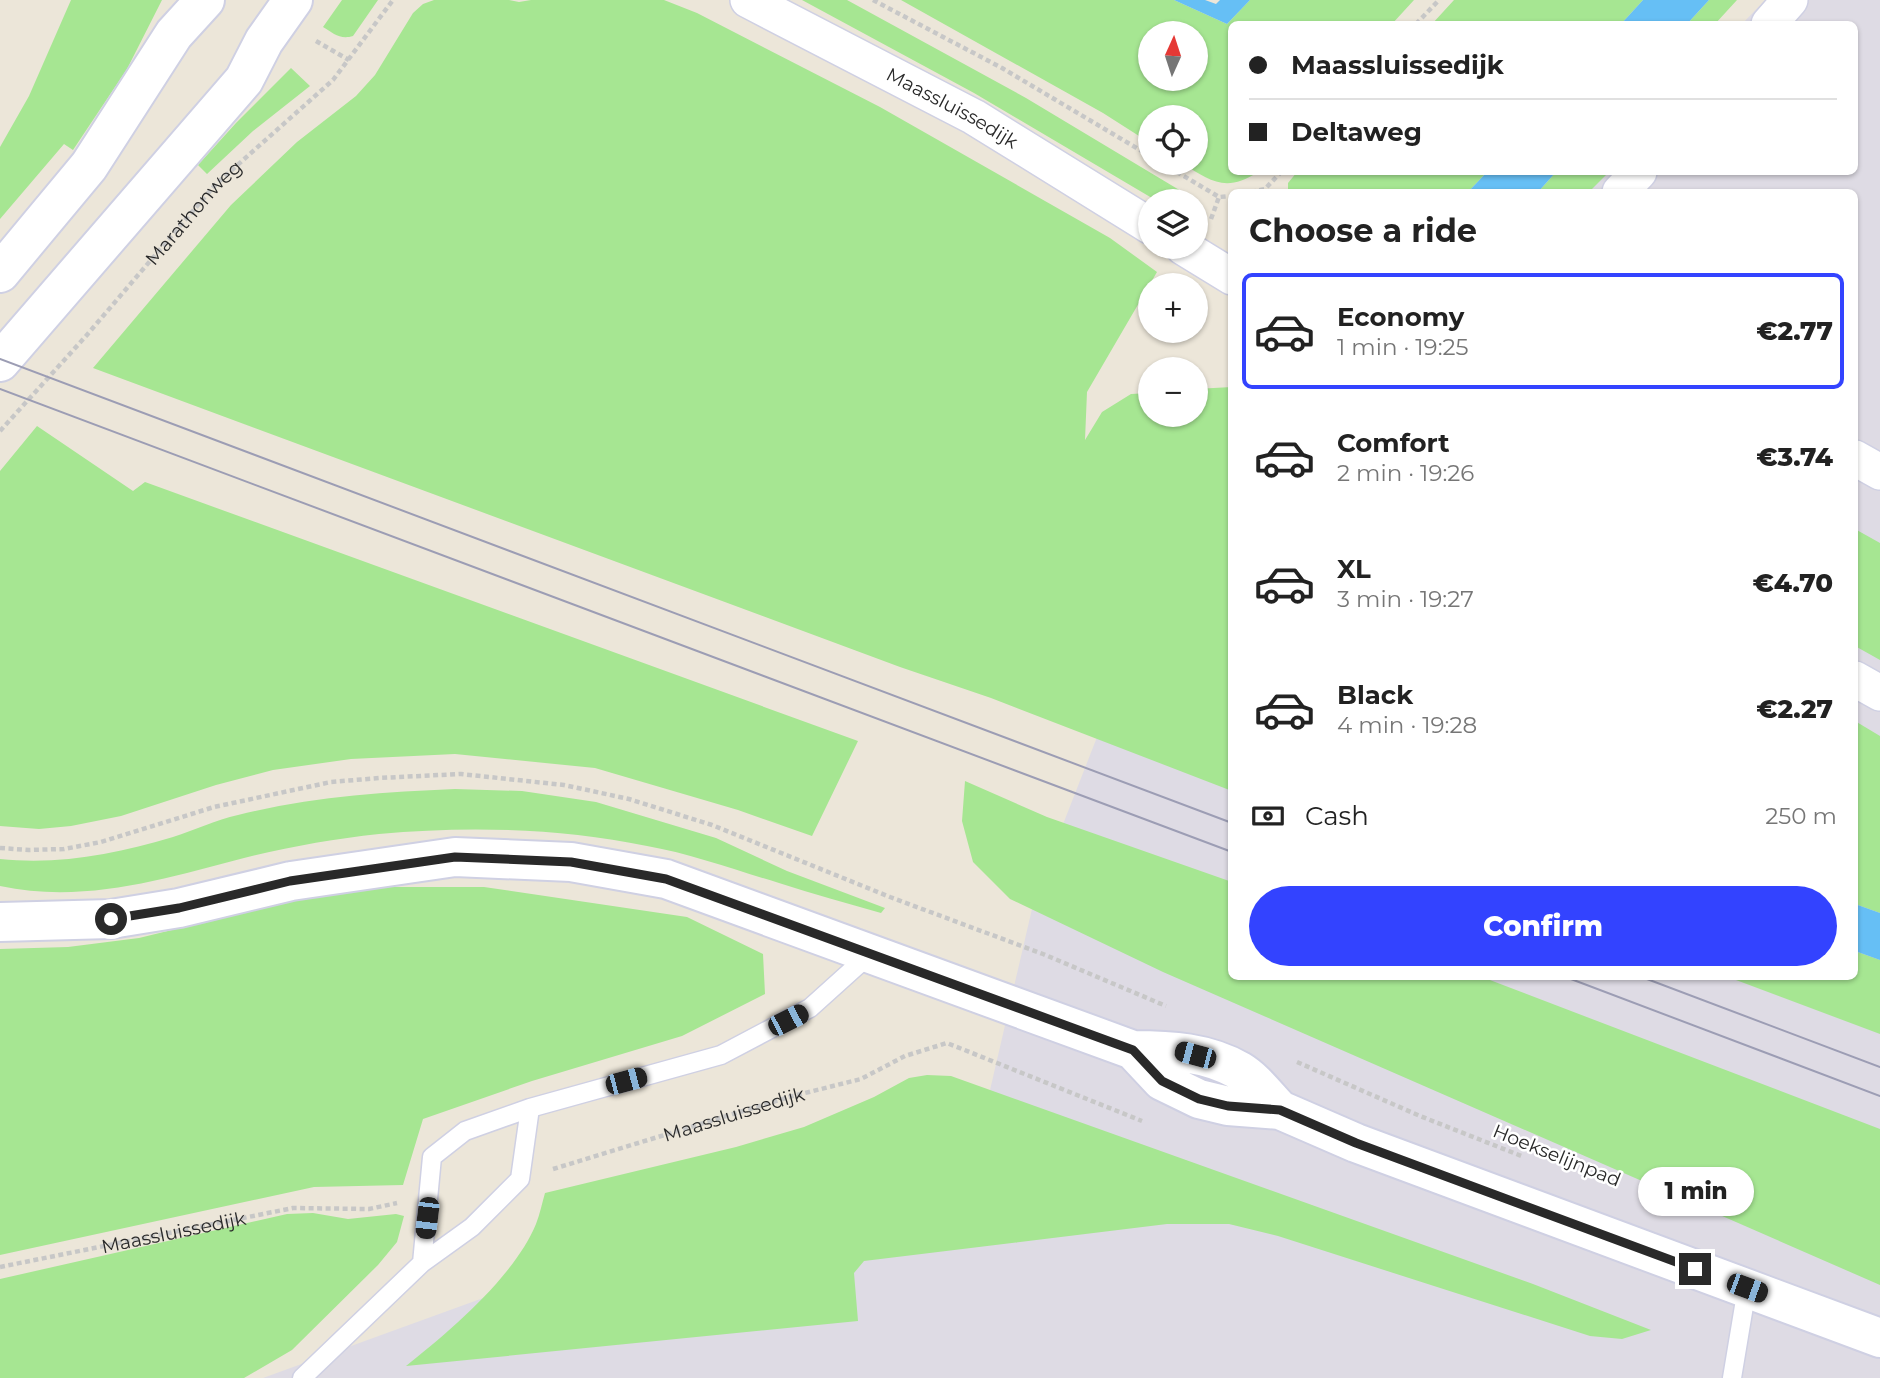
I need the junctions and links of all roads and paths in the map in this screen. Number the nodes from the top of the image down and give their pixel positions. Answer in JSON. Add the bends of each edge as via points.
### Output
{"nodes":[{"id":1,"x":205,"y":0,"type":"edge"},
{"id":2,"x":293,"y":0,"type":"edge"},
{"id":3,"x":323,"y":0,"type":"edge"},
{"id":4,"x":393,"y":0,"type":"edge"},
{"id":5,"x":748,"y":0,"type":"edge"},
{"id":6,"x":873,"y":0,"type":"edge"},
{"id":7,"x":1439,"y":0,"type":"edge"},
{"id":8,"x":1790,"y":0,"type":"edge"},
{"id":9,"x":178,"y":17,"type":"edge"},
{"id":10,"x":1419,"y":21,"type":"edge"},
{"id":11,"x":1772,"y":21,"type":"edge"},
{"id":12,"x":244,"y":80,"type":"junction"},
{"id":13,"x":1138,"y":149,"type":"edge"},
{"id":14,"x":1182,"y":175,"type":"edge"},
{"id":15,"x":1279,"y":175,"type":"edge"},
{"id":16,"x":1636,"y":175,"type":"edge"},
{"id":17,"x":1268,"y":189,"type":"edge"},
{"id":18,"x":1623,"y":189,"type":"edge"},
{"id":19,"x":1228,"y":196,"type":"edge"},
{"id":20,"x":1138,"y":219,"type":"edge"},
{"id":21,"x":1203,"y":259,"type":"edge"},
{"id":22,"x":0,"y":274,"type":"edge"},
{"id":23,"x":1228,"y":274,"type":"edge"},
{"id":24,"x":0,"y":362,"type":"edge"},
{"id":25,"x":0,"y":431,"type":"edge"},
{"id":26,"x":1858,"y":460,"type":"edge"},
{"id":27,"x":1880,"y":472,"type":"edge"},
{"id":28,"x":1858,"y":681,"type":"edge"},
{"id":29,"x":1880,"y":693,"type":"edge"},
{"id":30,"x":8,"y":918,"type":"edge"},
{"id":31,"x":870,"y":954,"type":"junction"},
{"id":32,"x":947,"y":1044,"type":"dead end"},
{"id":33,"x":1287,"y":1058,"type":"dead end"},
{"id":34,"x":530,"y":1108,"type":"junction"},
{"id":35,"x":1535,"y":1161,"type":"dead end"},
{"id":36,"x":520,"y":1179,"type":"junction"},
{"id":37,"x":429,"y":1195,"type":"junction"},
{"id":38,"x":422,"y":1263,"type":"junction"},
{"id":39,"x":0,"y":1266,"type":"edge"},
{"id":40,"x":1747,"y":1288,"type":"junction"},
{"id":41,"x":1880,"y":1338,"type":"edge"},
{"id":42,"x":302,"y":1378,"type":"edge"},
{"id":43,"x":1732,"y":1378,"type":"edge"}],
"edges":[{"from":1,"to":9,"type":"main road"},
{"from":2,"to":12,"type":"main road"},
{"from":3,"to":12,"type":"main road","via":[[283,55]]},
{"from":4,"to":25,"type":"path","name":"Marathonweg","via":[[332,80],[215,185]]},
{"from":5,"to":20,"type":"street","name":"Maassluissedijk","via":[[974,117]]},
{"from":6,"to":13,"type":"path","via":[[1002,68]]},
{"from":7,"to":10,"type":"path"},
{"from":8,"to":11,"type":"street"},
{"from":9,"to":22,"type":"main road","via":[[89,166]]},
{"from":12,"to":24,"type":"main road"},
{"from":14,"to":19,"type":"path","via":[[1219,197]]},
{"from":15,"to":17,"type":"path"},
{"from":16,"to":18,"type":"street"},
{"from":21,"to":23,"type":"street"},
{"from":26,"to":27,"type":"street"},
{"from":28,"to":29,"type":"street"},
{"from":30,"to":31,"type":"main road","via":[[111,919],[290,881],[455,857],[571,862],[666,879]]},
{"from":31,"to":34,"type":"lane","via":[[810,1008],[721,1055]]},
{"from":31,"to":40,"type":"main road","via":[[1133,1050],[1176,1050],[1215,1060],[1242,1072],[1280,1110],[1356,1143]]},
{"from":32,"to":36,"type":"path","name":"Maassluissedijk","via":[[905,1056],[860,1079]]},
{"from":33,"to":35,"type":"path","name":"Hoekselijnpad"},
{"from":34,"to":36,"type":"lane"},
{"from":34,"to":37,"type":"lane","via":[[465,1131],[432,1157]]},
{"from":36,"to":38,"type":"lane","via":[[472,1227]]},
{"from":37,"to":38,"type":"lane"},
{"from":37,"to":39,"type":"path","name":"Maassluissedijk","via":[[369,1209],[293,1208]]},
{"from":38,"to":42,"type":"lane"},
{"from":40,"to":41,"type":"main road"},
{"from":40,"to":43,"type":"lane"}]}
